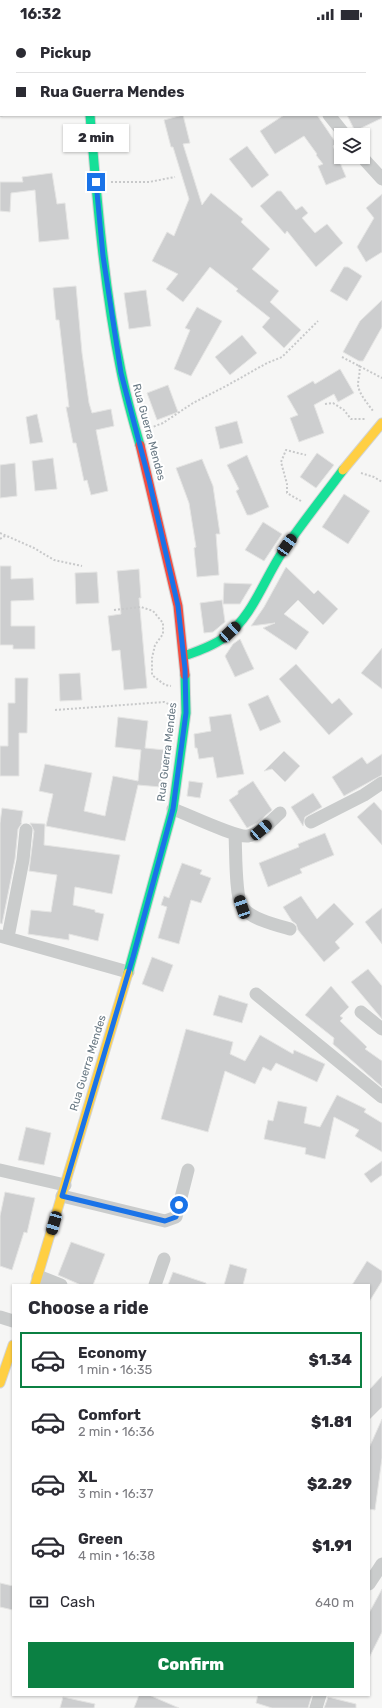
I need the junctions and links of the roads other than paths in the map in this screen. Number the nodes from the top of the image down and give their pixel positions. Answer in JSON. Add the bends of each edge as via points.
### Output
{"nodes":[{"id":1,"x":90,"y":116,"type":"edge"},
{"id":2,"x":330,"y":116,"type":"edge"},
{"id":3,"x":339,"y":128,"type":"edge"},
{"id":4,"x":368,"y":164,"type":"edge"},
{"id":5,"x":382,"y":179,"type":"edge"},
{"id":6,"x":379,"y":423,"type":"edge"},
{"id":7,"x":184,"y":656,"type":"junction"},
{"id":8,"x":382,"y":782,"type":"edge"},
{"id":9,"x":173,"y":809,"type":"junction"},
{"id":10,"x":280,"y":813,"type":"dead end"},
{"id":11,"x":311,"y":822,"type":"dead end"},
{"id":12,"x":26,"y":830,"type":"dead end"},
{"id":13,"x":234,"y":835,"type":"junction"},
{"id":14,"x":290,"y":929,"type":"dead end"},
{"id":15,"x":4,"y":937,"type":"edge"},
{"id":16,"x":128,"y":972,"type":"junction"},
{"id":17,"x":256,"y":994,"type":"dead end"},
{"id":18,"x":361,"y":1012,"type":"dead end"},
{"id":19,"x":382,"y":1029,"type":"edge"},
{"id":20,"x":382,"y":1097,"type":"edge"},
{"id":21,"x":0,"y":1170,"type":"edge"},
{"id":22,"x":188,"y":1170,"type":"dead end"},
{"id":23,"x":63,"y":1190,"type":"junction"},
{"id":24,"x":164,"y":1259,"type":"dead end"},
{"id":25,"x":36,"y":1281,"type":"edge"},
{"id":26,"x":56,"y":1284,"type":"edge"},
{"id":27,"x":154,"y":1284,"type":"edge"},
{"id":28,"x":0,"y":1317,"type":"edge"},
{"id":29,"x":12,"y":1321,"type":"edge"},
{"id":30,"x":12,"y":1348,"type":"edge"},
{"id":31,"x":0,"y":1383,"type":"edge"},
{"id":32,"x":382,"y":1564,"type":"edge"},
{"id":33,"x":370,"y":1582,"type":"edge"},
{"id":34,"x":320,"y":1696,"type":"edge"},
{"id":35,"x":316,"y":1708,"type":"edge"}],
"edges":[{"from":1,"to":7,"type":"street","name":"Rua Guerra Mendes","via":[[101,241],[121,373],[166,548],[178,606]]},
{"from":2,"to":3,"type":"street"},
{"from":4,"to":5,"type":"street"},
{"from":6,"to":7,"type":"street","via":[[282,552],[249,610],[236,626],[209,648]]},
{"from":7,"to":9,"type":"street","name":"Rua Guerra Mendes","via":[[186,713]]},
{"from":8,"to":11,"type":"street","via":[[364,795]]},
{"from":9,"to":13,"type":"street"},
{"from":9,"to":16,"type":"street","name":"Rua Guerra Mendes"},
{"from":10,"to":13,"type":"street","via":[[261,830],[247,836]]},
{"from":12,"to":15,"type":"street","via":[[23,860]]},
{"from":13,"to":14,"type":"street","via":[[238,894],[242,907],[256,918]]},
{"from":15,"to":16,"type":"street"},
{"from":16,"to":23,"type":"street","name":"Rua Guerra Mendes"},
{"from":17,"to":20,"type":"street"},
{"from":18,"to":19,"type":"street"},
{"from":21,"to":23,"type":"street"},
{"from":22,"to":23,"type":"street","via":[[176,1217],[165,1221]]},
{"from":23,"to":25,"type":"street","name":"Rua Guerra Mendes"},
{"from":24,"to":27,"type":"street"},
{"from":25,"to":26,"type":"street"},
{"from":28,"to":29,"type":"street"},
{"from":30,"to":31,"type":"street"},
{"from":32,"to":33,"type":"street"},
{"from":34,"to":35,"type":"street"}]}
